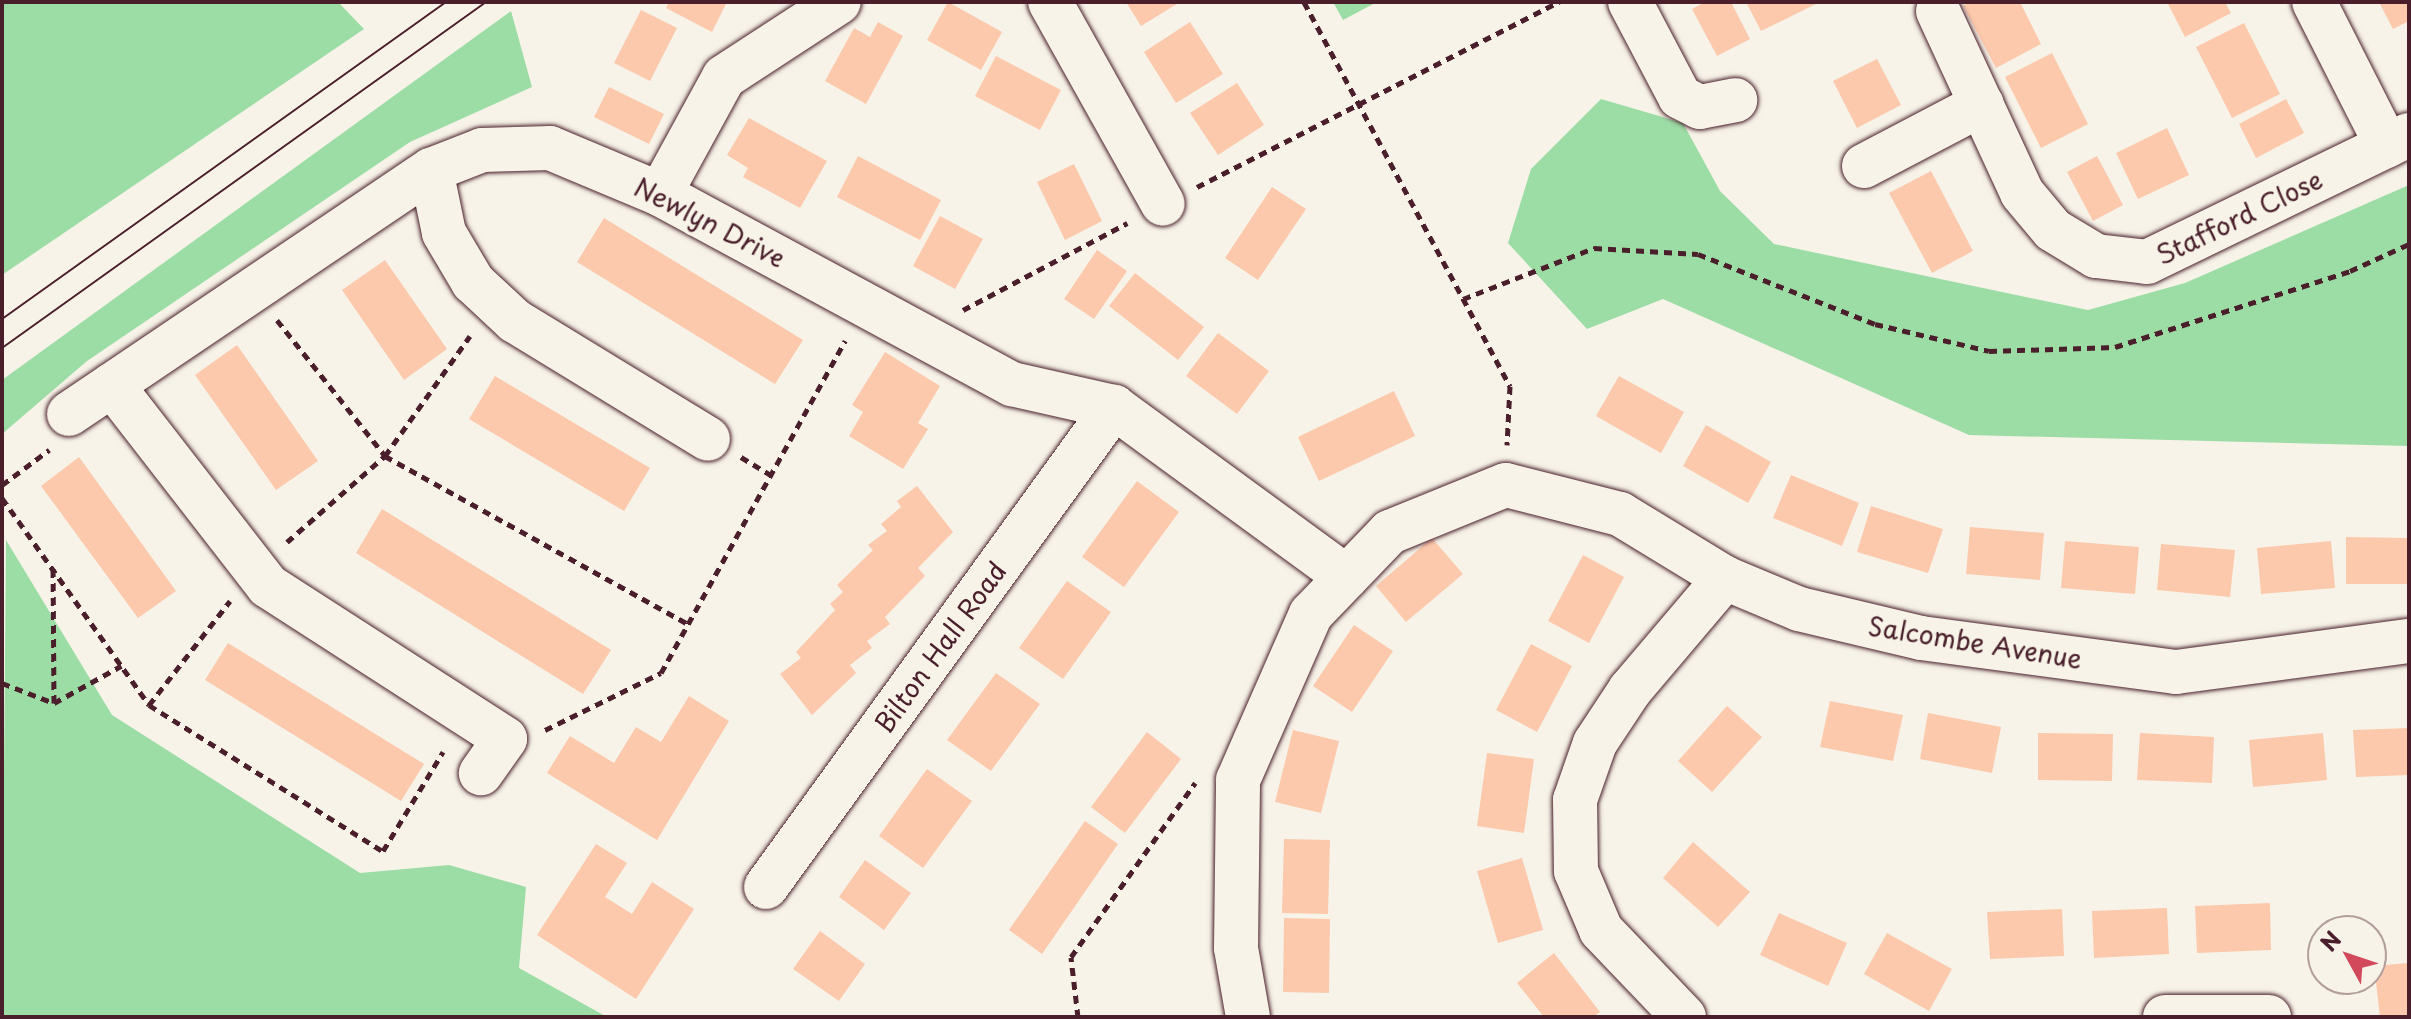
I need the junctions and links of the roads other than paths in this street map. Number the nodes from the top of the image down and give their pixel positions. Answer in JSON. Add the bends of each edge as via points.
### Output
{"nodes":[{"id":1,"x":839,"y":2,"type":"edge"},
{"id":2,"x":1050,"y":2,"type":"edge"},
{"id":3,"x":1630,"y":2,"type":"edge"},
{"id":4,"x":2314,"y":2,"type":"edge"},
{"id":5,"x":1938,"y":11,"type":"dead end"},
{"id":6,"x":1735,"y":100,"type":"dead end"},
{"id":7,"x":1982,"y":104,"type":"junction"},
{"id":8,"x":2398,"y":141,"type":"edge"},
{"id":9,"x":1864,"y":166,"type":"dead end"},
{"id":10,"x":431,"y":170,"type":"junction"},
{"id":11,"x":660,"y":194,"type":"junction"},
{"id":12,"x":1163,"y":204,"type":"road end"},
{"id":13,"x":112,"y":385,"type":"junction"},
{"id":14,"x":1114,"y":407,"type":"junction"},
{"id":15,"x":69,"y":414,"type":"road end"},
{"id":16,"x":708,"y":439,"type":"dead end"},
{"id":17,"x":1346,"y":577,"type":"junction"},
{"id":18,"x":1725,"y":578,"type":"junction"},
{"id":19,"x":2409,"y":641,"type":"edge"},
{"id":20,"x":493,"y":756,"type":"road end"},
{"id":21,"x":766,"y":887,"type":"dead end"},
{"id":22,"x":1248,"y":1017,"type":"edge"},
{"id":23,"x":1684,"y":1017,"type":"edge"},
{"id":24,"x":2165,"y":1017,"type":"edge"},
{"id":25,"x":2269,"y":1017,"type":"edge"}],
"edges":[{"from":1,"to":11,"type":"street","via":[[724,77]]},
{"from":2,"to":12,"type":"street"},
{"from":3,"to":6,"type":"street","via":[[1680,97],[1700,107]]},
{"from":4,"to":8,"type":"street","name":"Stafford Close"},
{"from":5,"to":7,"type":"street","name":"Stafford Close"},
{"from":7,"to":8,"type":"street","name":"Stafford Close","via":[[2022,193],[2053,230],[2096,256],[2147,262]]},
{"from":7,"to":9,"type":"street"},
{"from":10,"to":11,"type":"street","name":"Newlyn Drive","via":[[482,150],[550,148]]},
{"from":10,"to":13,"type":"street","name":"Newlyn Drive"},
{"from":10,"to":16,"type":"street","via":[[444,233],[473,282],[494,302]]},
{"from":11,"to":14,"type":"street","name":"Newlyn Drive","via":[[1012,384]]},
{"from":13,"to":15,"type":"street","name":"Newlyn Drive"},
{"from":13,"to":20,"type":"street","via":[[268,586],[466,713]]},
{"from":14,"to":17,"type":"street","name":"Newlyn Drive"},
{"from":14,"to":21,"type":"street","name":"Bilton Hall Road"},
{"from":17,"to":18,"type":"street","name":"Salcombe Avenue","via":[[1390,532],[1506,485],[1620,514]]},
{"from":17,"to":22,"type":"street","via":[[1311,614],[1238,780],[1236,948]]},
{"from":18,"to":19,"type":"street","name":"Salcombe Avenue","via":[[1799,609],[1921,638],[2176,672]]},
{"from":18,"to":23,"type":"street","via":[[1630,690],[1595,743],[1575,800],[1576,871],[1601,930]]},
{"from":24,"to":25,"type":"street"}]}
